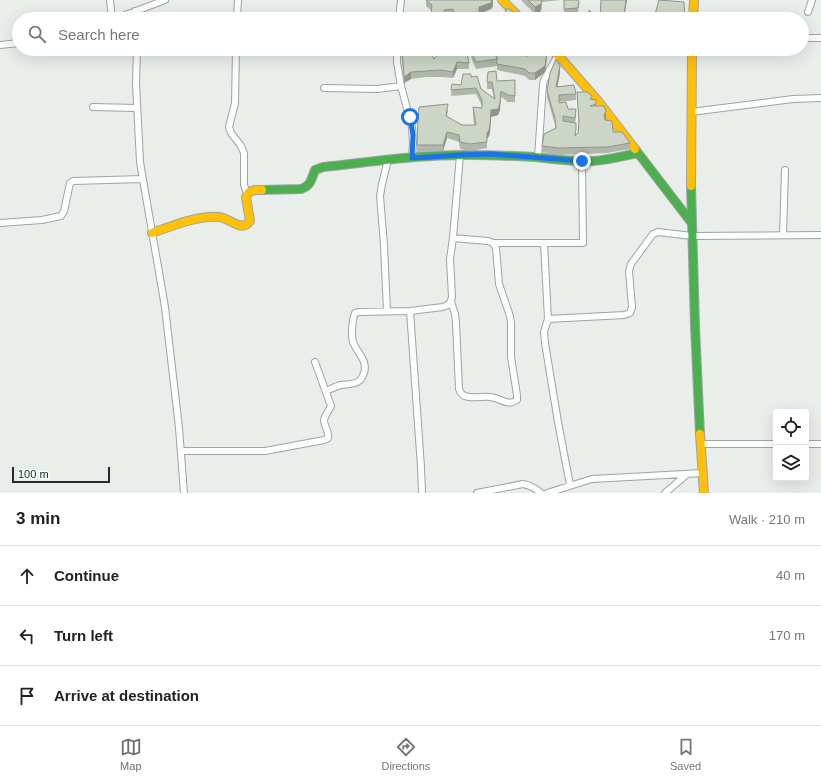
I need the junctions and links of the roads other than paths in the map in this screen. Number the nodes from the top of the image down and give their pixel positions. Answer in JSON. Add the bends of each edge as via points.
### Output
{"nodes":[{"id":1,"x":110,"y":0,"type":"edge"},
{"id":2,"x":165,"y":0,"type":"edge"},
{"id":3,"x":238,"y":0,"type":"edge"},
{"id":4,"x":401,"y":0,"type":"edge"},
{"id":5,"x":502,"y":0,"type":"edge"},
{"id":6,"x":694,"y":0,"type":"edge"},
{"id":7,"x":812,"y":0,"type":"edge"},
{"id":8,"x":135,"y":11,"type":"edge"},
{"id":9,"x":111,"y":12,"type":"edge"},
{"id":10,"x":237,"y":12,"type":"edge"},
{"id":11,"x":400,"y":12,"type":"edge"},
{"id":12,"x":514,"y":12,"type":"edge"},
{"id":13,"x":693,"y":12,"type":"edge"},
{"id":14,"x":808,"y":12,"type":"dead end"},
{"id":15,"x":809,"y":38,"type":"edge"},
{"id":16,"x":821,"y":38,"type":"edge"},
{"id":17,"x":12,"y":44,"type":"edge"},
{"id":18,"x":0,"y":45,"type":"edge"},
{"id":19,"x":137,"y":56,"type":"edge"},
{"id":20,"x":236,"y":56,"type":"edge"},
{"id":21,"x":397,"y":56,"type":"edge"},
{"id":22,"x":557,"y":56,"type":"edge"},
{"id":23,"x":559,"y":56,"type":"edge"},
{"id":24,"x":692,"y":56,"type":"edge"},
{"id":25,"x":401,"y":86,"type":"junction"},
{"id":26,"x":324,"y":88,"type":"dead end"},
{"id":27,"x":821,"y":98,"type":"edge"},
{"id":28,"x":93,"y":107,"type":"dead end"},
{"id":29,"x":137,"y":108,"type":"junction"},
{"id":30,"x":691,"y":112,"type":"junction"},
{"id":31,"x":638,"y":153,"type":"junction"},
{"id":32,"x":460,"y":155,"type":"junction"},
{"id":33,"x":538,"y":157,"type":"junction"},
{"id":34,"x":412,"y":158,"type":"junction"},
{"id":35,"x":388,"y":160,"type":"junction"},
{"id":36,"x":582,"y":161,"type":"junction"},
{"id":37,"x":785,"y":170,"type":"dead end"},
{"id":38,"x":143,"y":179,"type":"junction"},
{"id":39,"x":247,"y":193,"type":"junction"},
{"id":40,"x":692,"y":222,"type":"junction"},
{"id":41,"x":0,"y":223,"type":"edge"},
{"id":42,"x":152,"y":233,"type":"junction"},
{"id":43,"x":783,"y":235,"type":"junction"},
{"id":44,"x":821,"y":235,"type":"edge"},
{"id":45,"x":692,"y":236,"type":"junction"},
{"id":46,"x":453,"y":238,"type":"junction"},
{"id":47,"x":493,"y":243,"type":"junction"},
{"id":48,"x":544,"y":243,"type":"junction"},
{"id":49,"x":451,"y":302,"type":"junction"},
{"id":50,"x":386,"y":311,"type":"junction"},
{"id":51,"x":410,"y":311,"type":"junction"},
{"id":52,"x":548,"y":319,"type":"junction"},
{"id":53,"x":315,"y":362,"type":"dead end"},
{"id":54,"x":326,"y":391,"type":"junction"},
{"id":55,"x":700,"y":444,"type":"junction"},
{"id":56,"x":773,"y":444,"type":"edge"},
{"id":57,"x":809,"y":444,"type":"edge"},
{"id":58,"x":821,"y":444,"type":"edge"},
{"id":59,"x":181,"y":451,"type":"junction"},
{"id":60,"x":703,"y":473,"type":"junction"},
{"id":61,"x":686,"y":475,"type":"junction"},
{"id":62,"x":570,"y":485,"type":"junction"},
{"id":63,"x":184,"y":493,"type":"edge"},
{"id":64,"x":422,"y":493,"type":"edge"},
{"id":65,"x":477,"y":493,"type":"edge"},
{"id":66,"x":541,"y":493,"type":"edge"},
{"id":67,"x":547,"y":493,"type":"edge"},
{"id":68,"x":665,"y":493,"type":"edge"},
{"id":69,"x":704,"y":493,"type":"edge"}],
"edges":[{"from":1,"to":9,"type":"street"},
{"from":2,"to":8,"type":"street"},
{"from":3,"to":10,"type":"street"},
{"from":4,"to":11,"type":"street"},
{"from":5,"to":12,"type":"main road"},
{"from":6,"to":13,"type":"main road"},
{"from":7,"to":14,"type":"street"},
{"from":15,"to":16,"type":"street"},
{"from":17,"to":18,"type":"street"},
{"from":19,"to":29,"type":"street"},
{"from":20,"to":39,"type":"street","via":[[235,102],[229,127],[244,153],[244,185]]},
{"from":21,"to":25,"type":"street"},
{"from":22,"to":33,"type":"street","via":[[543,85]]},
{"from":23,"to":31,"type":"main road"},
{"from":24,"to":30,"type":"main road"},
{"from":25,"to":26,"type":"street","via":[[377,89]]},
{"from":25,"to":34,"type":"street","via":[[412,127]]},
{"from":27,"to":30,"type":"street","via":[[793,99]]},
{"from":28,"to":29,"type":"street"},
{"from":29,"to":38,"type":"street"},
{"from":30,"to":40,"type":"main road"},
{"from":31,"to":36,"type":"main road"},
{"from":31,"to":40,"type":"main road"},
{"from":32,"to":33,"type":"main road"},
{"from":32,"to":34,"type":"main road"},
{"from":32,"to":46,"type":"street"},
{"from":33,"to":36,"type":"main road"},
{"from":34,"to":35,"type":"main road"},
{"from":35,"to":39,"type":"main road","via":[[317,168],[310,186],[304,189],[255,190]]},
{"from":35,"to":50,"type":"street","via":[[380,196]]},
{"from":36,"to":48,"type":"street","via":[[583,242]]},
{"from":37,"to":43,"type":"street"},
{"from":38,"to":41,"type":"street","via":[[73,181],[70,183],[61,216]]},
{"from":38,"to":42,"type":"street"},
{"from":39,"to":42,"type":"main road","via":[[250,221],[246,226],[238,225],[226,218],[213,217]]},
{"from":40,"to":45,"type":"main road"},
{"from":42,"to":59,"type":"street","via":[[165,306]]},
{"from":43,"to":44,"type":"street"},
{"from":43,"to":45,"type":"street"},
{"from":45,"to":52,"type":"street","via":[[658,232],[653,234],[631,264],[630,313]]},
{"from":45,"to":55,"type":"main road"},
{"from":46,"to":47,"type":"street"},
{"from":46,"to":49,"type":"street","via":[[450,259]]},
{"from":47,"to":48,"type":"street"},
{"from":47,"to":49,"type":"street","via":[[496,248],[499,284],[510,316],[511,356],[517,400],[512,403],[496,398],[467,397],[462,394],[459,389],[455,314]]},
{"from":48,"to":52,"type":"street"},
{"from":49,"to":51,"type":"street","via":[[443,307]]},
{"from":50,"to":51,"type":"street"},
{"from":50,"to":54,"type":"street","via":[[355,314],[352,336],[364,361],[364,374],[355,384],[342,384]]},
{"from":51,"to":64,"type":"street"},
{"from":52,"to":62,"type":"street","via":[[544,332],[545,344]]},
{"from":53,"to":54,"type":"street"},
{"from":54,"to":59,"type":"street","via":[[331,406],[325,416],[324,422],[329,434],[324,440],[264,451]]},
{"from":55,"to":56,"type":"street"},
{"from":55,"to":60,"type":"main road"},
{"from":57,"to":58,"type":"street"},
{"from":59,"to":63,"type":"street"},
{"from":60,"to":61,"type":"street"},
{"from":60,"to":69,"type":"main road"},
{"from":61,"to":62,"type":"street","via":[[592,479]]},
{"from":61,"to":68,"type":"street"},
{"from":62,"to":67,"type":"street"},
{"from":65,"to":66,"type":"street","via":[[523,484],[528,484]]}]}
